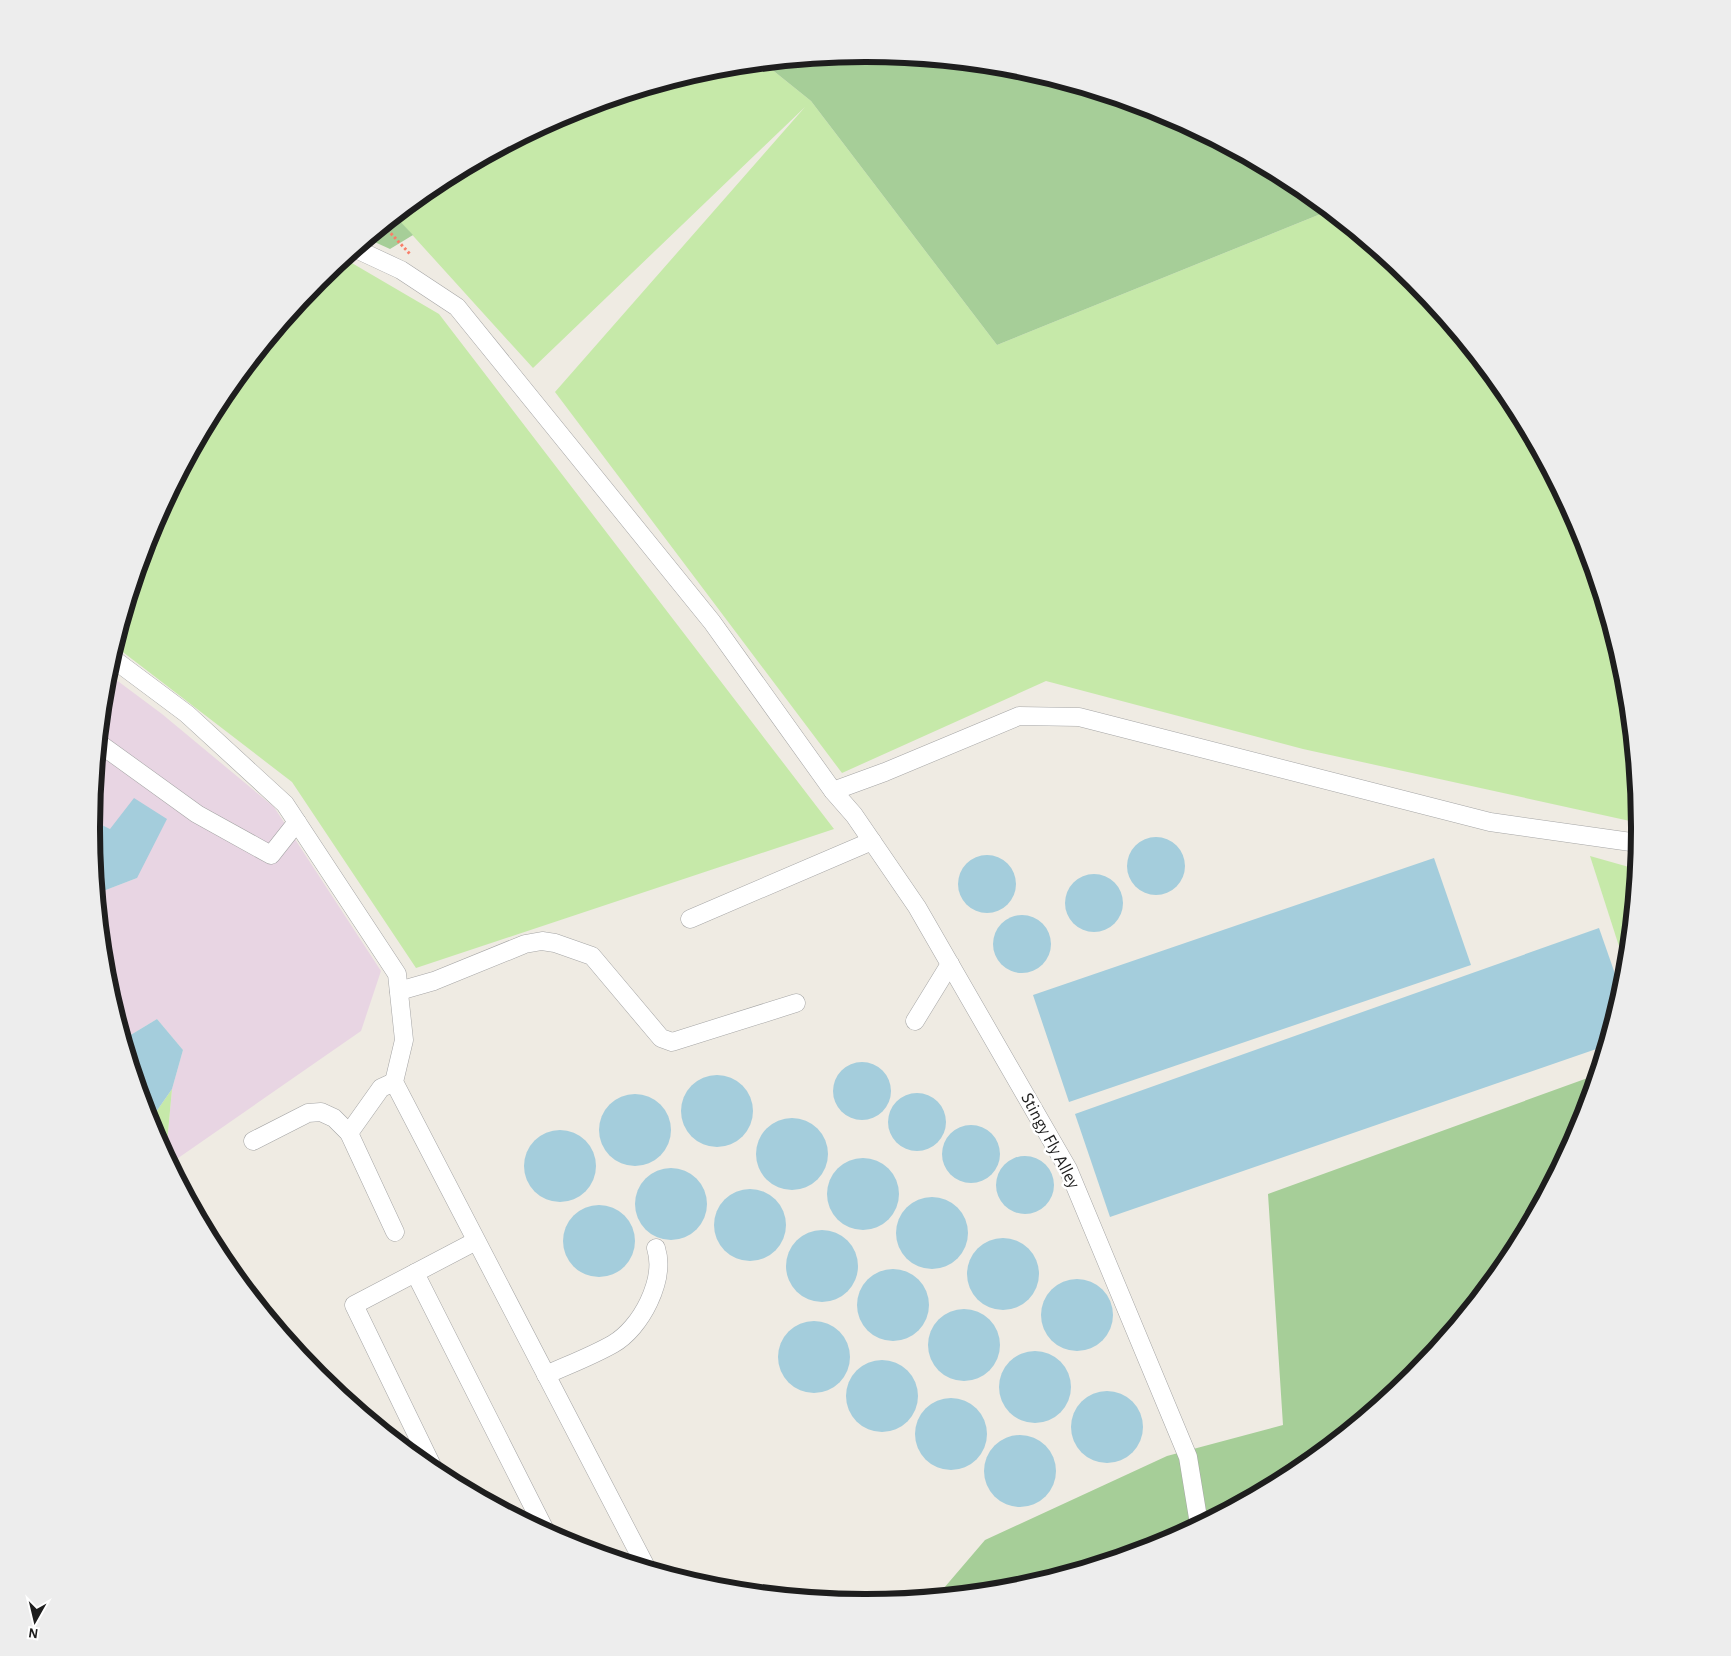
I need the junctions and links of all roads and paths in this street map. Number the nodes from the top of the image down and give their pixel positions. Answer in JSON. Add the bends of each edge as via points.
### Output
{"nodes":[{"id":1,"x":362,"y":252,"type":"edge"},
{"id":2,"x":119,"y":663,"type":"edge"},
{"id":3,"x":105,"y":748,"type":"edge"},
{"id":4,"x":833,"y":791,"type":"junction"},
{"id":5,"x":297,"y":822,"type":"junction"},
{"id":6,"x":872,"y":841,"type":"junction"},
{"id":7,"x":1630,"y":842,"type":"edge"},
{"id":8,"x":690,"y":918,"type":"dead end"},
{"id":9,"x":950,"y":964,"type":"junction"},
{"id":10,"x":399,"y":991,"type":"junction"},
{"id":11,"x":796,"y":1003,"type":"dead end"},
{"id":12,"x":915,"y":1021,"type":"dead end"},
{"id":13,"x":394,"y":1082,"type":"junction"},
{"id":14,"x":349,"y":1133,"type":"junction"},
{"id":15,"x":253,"y":1141,"type":"dead end"},
{"id":16,"x":395,"y":1232,"type":"dead end"},
{"id":17,"x":476,"y":1241,"type":"junction"},
{"id":18,"x":656,"y":1248,"type":"dead end"},
{"id":19,"x":415,"y":1273,"type":"junction"},
{"id":20,"x":546,"y":1375,"type":"junction"},
{"id":21,"x":426,"y":1454,"type":"edge"},
{"id":22,"x":1198,"y":1518,"type":"edge"},
{"id":23,"x":540,"y":1521,"type":"edge"},
{"id":24,"x":642,"y":1560,"type":"edge"}],
"edges":[{"from":1,"to":4,"type":"lane","name":"Stingy Fly Alley","via":[[402,270],[457,307],[712,622]]},
{"from":2,"to":5,"type":"lane","via":[[187,714],[285,804]]},
{"from":3,"to":5,"type":"lane","via":[[197,814],[271,855]]},
{"from":4,"to":6,"type":"lane","name":"Stingy Fly Alley"},
{"from":4,"to":7,"type":"lane","via":[[1019,716],[1079,717],[1490,822]]},
{"from":5,"to":10,"type":"lane","via":[[397,974]]},
{"from":6,"to":8,"type":"lane"},
{"from":6,"to":9,"type":"lane","name":"Stingy Fly Alley","via":[[917,907]]},
{"from":9,"to":12,"type":"lane"},
{"from":9,"to":22,"type":"lane","name":"Stingy Fly Alley","via":[[1068,1169],[1188,1457]]},
{"from":10,"to":11,"type":"lane","via":[[434,981],[525,944],[542,941],[592,956],[661,1038],[672,1042]]},
{"from":10,"to":13,"type":"lane","via":[[404,1040]]},
{"from":13,"to":14,"type":"lane","via":[[381,1088]]},
{"from":13,"to":17,"type":"lane"},
{"from":14,"to":15,"type":"lane","via":[[334,1118],[321,1112],[308,1114]]},
{"from":14,"to":16,"type":"lane"},
{"from":17,"to":19,"type":"lane"},
{"from":17,"to":20,"type":"lane"},
{"from":18,"to":20,"type":"lane","via":[[658,1267],[653,1291],[640,1318],[614,1344]]},
{"from":19,"to":21,"type":"lane","via":[[354,1305]]},
{"from":19,"to":23,"type":"lane"},
{"from":20,"to":24,"type":"lane"}]}
